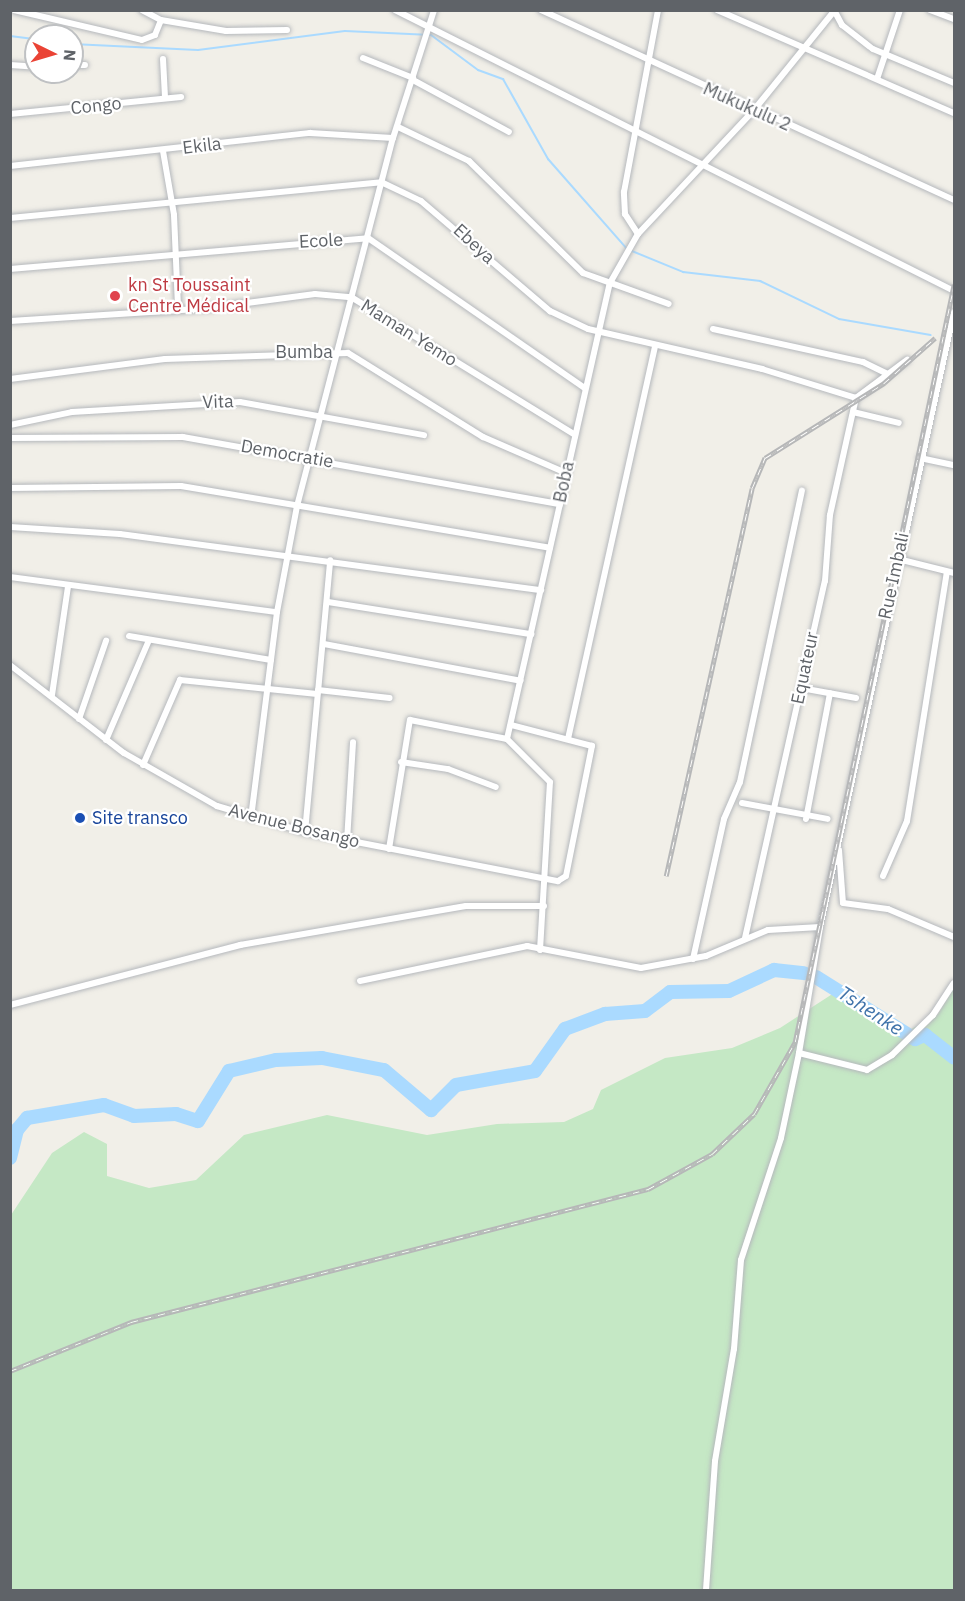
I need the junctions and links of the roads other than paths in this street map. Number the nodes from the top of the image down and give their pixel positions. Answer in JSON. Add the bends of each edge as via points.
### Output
{"nodes":[{"id":1,"x":14,"y":10,"type":"edge"},
{"id":2,"x":142,"y":10,"type":"edge"},
{"id":3,"x":396,"y":10,"type":"edge"},
{"id":4,"x":434,"y":10,"type":"edge"},
{"id":5,"x":541,"y":10,"type":"edge"},
{"id":6,"x":658,"y":10,"type":"edge"},
{"id":7,"x":717,"y":10,"type":"edge"},
{"id":8,"x":900,"y":10,"type":"edge"},
{"id":9,"x":930,"y":10,"type":"edge"},
{"id":10,"x":835,"y":11,"type":"edge"},
{"id":11,"x":954,"y":19,"type":"edge"},
{"id":12,"x":161,"y":20,"type":"junction"},
{"id":13,"x":430,"y":29,"type":"junction"},
{"id":14,"x":287,"y":30,"type":"dead end"},
{"id":15,"x":805,"y":46,"type":"junction"},
{"id":16,"x":888,"y":54,"type":"junction"},
{"id":17,"x":363,"y":58,"type":"dead end"},
{"id":18,"x":163,"y":59,"type":"dead end"},
{"id":19,"x":649,"y":62,"type":"junction"},
{"id":20,"x":413,"y":79,"type":"junction"},
{"id":21,"x":877,"y":79,"type":"junction"},
{"id":22,"x":954,"y":84,"type":"edge"},
{"id":23,"x":181,"y":97,"type":"dead end"},
{"id":24,"x":165,"y":98,"type":"junction"},
{"id":25,"x":754,"y":110,"type":"junction"},
{"id":26,"x":954,"y":113,"type":"edge"},
{"id":27,"x":10,"y":114,"type":"edge"},
{"id":28,"x":398,"y":127,"type":"junction"},
{"id":29,"x":509,"y":132,"type":"dead end"},
{"id":30,"x":637,"y":133,"type":"junction"},
{"id":31,"x":393,"y":138,"type":"junction"},
{"id":32,"x":163,"y":151,"type":"junction"},
{"id":33,"x":704,"y":164,"type":"junction"},
{"id":34,"x":10,"y":166,"type":"edge"},
{"id":35,"x":381,"y":182,"type":"junction"},
{"id":36,"x":954,"y":200,"type":"edge"},
{"id":37,"x":169,"y":201,"type":"junction"},
{"id":38,"x":10,"y":218,"type":"edge"},
{"id":39,"x":638,"y":234,"type":"junction"},
{"id":40,"x":368,"y":238,"type":"junction"},
{"id":41,"x":175,"y":254,"type":"junction"},
{"id":42,"x":10,"y":269,"type":"edge"},
{"id":43,"x":610,"y":283,"type":"junction"},
{"id":44,"x":954,"y":291,"type":"edge"},
{"id":45,"x":351,"y":297,"type":"junction"},
{"id":46,"x":669,"y":304,"type":"dead end"},
{"id":47,"x":178,"y":308,"type":"junction"},
{"id":48,"x":954,"y":312,"type":"edge"},
{"id":49,"x":10,"y":321,"type":"edge"},
{"id":50,"x":713,"y":329,"type":"dead end"},
{"id":51,"x":598,"y":332,"type":"junction"},
{"id":52,"x":655,"y":345,"type":"junction"},
{"id":53,"x":339,"y":352,"type":"junction"},
{"id":54,"x":907,"y":360,"type":"dead end"},
{"id":55,"x":888,"y":374,"type":"junction"},
{"id":56,"x":10,"y":379,"type":"edge"},
{"id":57,"x":585,"y":388,"type":"junction"},
{"id":58,"x":856,"y":398,"type":"junction"},
{"id":59,"x":853,"y":412,"type":"junction"},
{"id":60,"x":322,"y":414,"type":"junction"},
{"id":61,"x":899,"y":423,"type":"dead end"},
{"id":62,"x":10,"y":425,"type":"edge"},
{"id":63,"x":424,"y":435,"type":"dead end"},
{"id":64,"x":575,"y":435,"type":"junction"},
{"id":65,"x":10,"y":438,"type":"edge"},
{"id":66,"x":310,"y":457,"type":"junction"},
{"id":67,"x":920,"y":458,"type":"junction"},
{"id":68,"x":954,"y":465,"type":"edge"},
{"id":69,"x":566,"y":473,"type":"junction"},
{"id":70,"x":10,"y":488,"type":"edge"},
{"id":71,"x":802,"y":491,"type":"dead end"},
{"id":72,"x":560,"y":504,"type":"junction"},
{"id":73,"x":297,"y":506,"type":"junction"},
{"id":74,"x":10,"y":527,"type":"edge"},
{"id":75,"x":550,"y":548,"type":"junction"},
{"id":76,"x":288,"y":555,"type":"junction"},
{"id":77,"x":330,"y":560,"type":"junction"},
{"id":78,"x":898,"y":560,"type":"junction"},
{"id":79,"x":947,"y":572,"type":"junction"},
{"id":80,"x":954,"y":573,"type":"edge"},
{"id":81,"x":10,"y":577,"type":"edge"},
{"id":82,"x":68,"y":586,"type":"junction"},
{"id":83,"x":540,"y":590,"type":"junction"},
{"id":84,"x":328,"y":602,"type":"junction"},
{"id":85,"x":277,"y":612,"type":"junction"},
{"id":86,"x":531,"y":634,"type":"junction"},
{"id":87,"x":129,"y":636,"type":"dead end"},
{"id":88,"x":149,"y":640,"type":"junction"},
{"id":89,"x":106,"y":641,"type":"dead end"},
{"id":90,"x":324,"y":644,"type":"junction"},
{"id":91,"x":271,"y":660,"type":"junction"},
{"id":92,"x":10,"y":665,"type":"edge"},
{"id":93,"x":521,"y":681,"type":"junction"},
{"id":94,"x":801,"y":688,"type":"junction"},
{"id":95,"x":267,"y":690,"type":"junction"},
{"id":96,"x":317,"y":692,"type":"junction"},
{"id":97,"x":831,"y":693,"type":"junction"},
{"id":98,"x":52,"y":695,"type":"junction"},
{"id":99,"x":390,"y":698,"type":"dead end"},
{"id":100,"x":856,"y":698,"type":"dead end"},
{"id":101,"x":79,"y":719,"type":"junction"},
{"id":102,"x":511,"y":725,"type":"junction"},
{"id":103,"x":568,"y":739,"type":"junction"},
{"id":104,"x":106,"y":740,"type":"junction"},
{"id":105,"x":507,"y":740,"type":"junction"},
{"id":106,"x":353,"y":742,"type":"dead end"},
{"id":107,"x":401,"y":762,"type":"junction"},
{"id":108,"x":143,"y":765,"type":"junction"},
{"id":109,"x":496,"y":787,"type":"dead end"},
{"id":110,"x":742,"y":803,"type":"dead end"},
{"id":111,"x":774,"y":808,"type":"junction"},
{"id":112,"x":251,"y":818,"type":"junction"},
{"id":113,"x":806,"y":819,"type":"junction"},
{"id":114,"x":828,"y":819,"type":"dead end"},
{"id":115,"x":305,"y":832,"type":"junction"},
{"id":116,"x":348,"y":841,"type":"junction"},
{"id":117,"x":838,"y":841,"type":"junction"},
{"id":118,"x":389,"y":849,"type":"junction"},
{"id":119,"x":883,"y":876,"type":"dead end"},
{"id":120,"x":547,"y":881,"type":"junction"},
{"id":121,"x":544,"y":906,"type":"junction"},
{"id":122,"x":820,"y":927,"type":"junction"},
{"id":123,"x":954,"y":937,"type":"edge"},
{"id":124,"x":745,"y":938,"type":"junction"},
{"id":125,"x":540,"y":950,"type":"junction"},
{"id":126,"x":693,"y":959,"type":"junction"},
{"id":127,"x":360,"y":981,"type":"dead end"},
{"id":128,"x":954,"y":983,"type":"edge"},
{"id":129,"x":10,"y":1005,"type":"edge"},
{"id":130,"x":799,"y":1053,"type":"junction"},
{"id":131,"x":706,"y":1590,"type":"edge"}],
"edges":[{"from":1,"to":12,"type":"street","via":[[117,38],[151,39]]},
{"from":2,"to":12,"type":"street"},
{"from":3,"to":13,"type":"street"},
{"from":4,"to":13,"type":"street"},
{"from":5,"to":19,"type":"street","name":"Mukukulu 2"},
{"from":6,"to":19,"type":"street"},
{"from":7,"to":15,"type":"street"},
{"from":8,"to":16,"type":"street"},
{"from":9,"to":11,"type":"street"},
{"from":10,"to":15,"type":"street","name":"Boba"},
{"from":10,"to":16,"type":"street","via":[[857,39]]},
{"from":12,"to":14,"type":"street","via":[[226,31]]},
{"from":13,"to":20,"type":"street"},
{"from":13,"to":30,"type":"street"},
{"from":15,"to":21,"type":"street"},
{"from":15,"to":25,"type":"street","name":"Boba"},
{"from":16,"to":21,"type":"street"},
{"from":16,"to":22,"type":"street"},
{"from":17,"to":20,"type":"street"},
{"from":18,"to":24,"type":"street"},
{"from":19,"to":25,"type":"street","name":"Mukukulu 2"},
{"from":19,"to":30,"type":"street"},
{"from":20,"to":28,"type":"street"},
{"from":20,"to":29,"type":"street"},
{"from":21,"to":26,"type":"street"},
{"from":23,"to":24,"type":"street","name":"Congo"},
{"from":24,"to":27,"type":"street","name":"Congo"},
{"from":25,"to":33,"type":"street","name":"Boba"},
{"from":25,"to":36,"type":"street","name":"Mukukulu 2"},
{"from":28,"to":31,"type":"street"},
{"from":28,"to":43,"type":"street","via":[[469,161],[583,273]]},
{"from":30,"to":33,"type":"street"},
{"from":30,"to":39,"type":"street","via":[[624,204]]},
{"from":31,"to":32,"type":"street","name":"Ekila","via":[[329,132]]},
{"from":31,"to":35,"type":"street"},
{"from":32,"to":34,"type":"street","name":"Ekila"},
{"from":32,"to":37,"type":"street"},
{"from":33,"to":39,"type":"street","name":"Boba"},
{"from":33,"to":44,"type":"street"},
{"from":35,"to":37,"type":"street"},
{"from":35,"to":40,"type":"street"},
{"from":35,"to":51,"type":"street","name":"Ebeya","via":[[450,222],[550,311]]},
{"from":37,"to":38,"type":"street"},
{"from":37,"to":41,"type":"street"},
{"from":39,"to":43,"type":"street","name":"Boba"},
{"from":40,"to":41,"type":"street","name":"Ecole"},
{"from":40,"to":45,"type":"street"},
{"from":40,"to":57,"type":"street","name":"Ecole"},
{"from":41,"to":42,"type":"street","name":"Ecole"},
{"from":41,"to":47,"type":"street"},
{"from":43,"to":46,"type":"street"},
{"from":43,"to":51,"type":"street","name":"Boba"},
{"from":45,"to":47,"type":"street","name":"Maman Yemo","via":[[315,294]]},
{"from":45,"to":53,"type":"street"},
{"from":45,"to":64,"type":"street","name":"Maman Yemo"},
{"from":47,"to":49,"type":"street","name":"Maman Yemo"},
{"from":48,"to":67,"type":"street","name":"Rue Imbali"},
{"from":50,"to":55,"type":"street","via":[[864,362]]},
{"from":51,"to":52,"type":"street","name":"Ebeya"},
{"from":51,"to":57,"type":"street","name":"Boba"},
{"from":52,"to":58,"type":"street","name":"Ebeya"},
{"from":52,"to":103,"type":"street"},
{"from":53,"to":56,"type":"street","name":"Bumba","via":[[165,359]]},
{"from":53,"to":60,"type":"street"},
{"from":53,"to":69,"type":"street","name":"Bumba","via":[[369,362],[483,437]]},
{"from":54,"to":55,"type":"street"},
{"from":55,"to":58,"type":"street"},
{"from":57,"to":64,"type":"street","name":"Boba"},
{"from":58,"to":59,"type":"street","name":"Equateur"},
{"from":59,"to":61,"type":"street"},
{"from":59,"to":94,"type":"street","name":"Equateur"},
{"from":60,"to":62,"type":"street","name":"Vita","via":[[226,401],[72,412]]},
{"from":60,"to":63,"type":"street","name":"Vita"},
{"from":60,"to":66,"type":"street"},
{"from":64,"to":69,"type":"street","name":"Boba"},
{"from":65,"to":66,"type":"street","name":"Democratie","via":[[183,437]]},
{"from":66,"to":72,"type":"street","name":"Democratie"},
{"from":66,"to":73,"type":"street"},
{"from":67,"to":68,"type":"street"},
{"from":67,"to":78,"type":"street","name":"Rue Imbali"},
{"from":69,"to":72,"type":"street","name":"Boba"},
{"from":70,"to":73,"type":"street","via":[[153,485]]},
{"from":71,"to":126,"type":"street","via":[[740,782],[724,819]]},
{"from":72,"to":75,"type":"street","name":"Boba"},
{"from":73,"to":75,"type":"street"},
{"from":73,"to":76,"type":"street"},
{"from":74,"to":76,"type":"street"},
{"from":75,"to":83,"type":"street","name":"Boba"},
{"from":76,"to":77,"type":"street"},
{"from":76,"to":85,"type":"street"},
{"from":77,"to":83,"type":"street"},
{"from":77,"to":84,"type":"street"},
{"from":78,"to":79,"type":"street"},
{"from":78,"to":117,"type":"street","name":"Rue Imbali"},
{"from":79,"to":80,"type":"street"},
{"from":79,"to":119,"type":"street","via":[[907,821]]},
{"from":81,"to":82,"type":"street"},
{"from":82,"to":85,"type":"street"},
{"from":82,"to":98,"type":"street"},
{"from":83,"to":86,"type":"street","name":"Boba"},
{"from":84,"to":86,"type":"street"},
{"from":84,"to":90,"type":"street"},
{"from":85,"to":91,"type":"street"},
{"from":86,"to":93,"type":"street","name":"Boba"},
{"from":87,"to":88,"type":"street"},
{"from":88,"to":91,"type":"street"},
{"from":88,"to":104,"type":"street"},
{"from":89,"to":101,"type":"street"},
{"from":90,"to":93,"type":"street"},
{"from":90,"to":96,"type":"street"},
{"from":91,"to":95,"type":"street"},
{"from":92,"to":98,"type":"street","name":"Avenue Bosango"},
{"from":93,"to":102,"type":"street","name":"Boba"},
{"from":94,"to":97,"type":"street"},
{"from":94,"to":111,"type":"street","name":"Equateur"},
{"from":95,"to":96,"type":"street"},
{"from":95,"to":108,"type":"street","via":[[180,680]]},
{"from":95,"to":112,"type":"street"},
{"from":96,"to":99,"type":"street"},
{"from":96,"to":115,"type":"street"},
{"from":97,"to":100,"type":"street"},
{"from":97,"to":113,"type":"street"},
{"from":98,"to":101,"type":"street","name":"Avenue Bosango"},
{"from":101,"to":104,"type":"street","name":"Avenue Bosango"},
{"from":102,"to":103,"type":"street"},
{"from":102,"to":105,"type":"street","name":"Boba"},
{"from":103,"to":120,"type":"street","via":[[587,743],[593,753],[566,876]]},
{"from":104,"to":108,"type":"street","name":"Avenue Bosango"},
{"from":105,"to":107,"type":"street","via":[[414,719],[407,724]]},
{"from":105,"to":120,"type":"street","via":[[550,782]]},
{"from":106,"to":116,"type":"street"},
{"from":107,"to":109,"type":"street","via":[[448,769]]},
{"from":107,"to":118,"type":"street"},
{"from":108,"to":112,"type":"street","name":"Avenue Bosango"},
{"from":110,"to":111,"type":"street"},
{"from":111,"to":113,"type":"street"},
{"from":111,"to":124,"type":"street","name":"Equateur"},
{"from":112,"to":115,"type":"street","name":"Avenue Bosango"},
{"from":113,"to":114,"type":"street"},
{"from":115,"to":116,"type":"street","name":"Avenue Bosango"},
{"from":116,"to":118,"type":"street","name":"Avenue Bosango"},
{"from":117,"to":122,"type":"street","name":"Rue Imbali"},
{"from":117,"to":123,"type":"street","via":[[843,903],[888,909]]},
{"from":118,"to":120,"type":"street","name":"Avenue Bosango"},
{"from":120,"to":121,"type":"street"},
{"from":121,"to":125,"type":"street"},
{"from":121,"to":129,"type":"street","via":[[466,906],[240,945]]},
{"from":122,"to":124,"type":"street","via":[[784,927]]},
{"from":122,"to":130,"type":"street","name":"Rue Imbali"},
{"from":124,"to":126,"type":"street"},
{"from":125,"to":126,"type":"street","via":[[618,968]]},
{"from":125,"to":127,"type":"street","via":[[527,946]]},
{"from":128,"to":130,"type":"street","via":[[904,1043],[863,1071]]},
{"from":130,"to":131,"type":"street","name":"Rue Imbali","via":[[781,1138],[741,1260],[734,1349],[715,1461]]}]}
